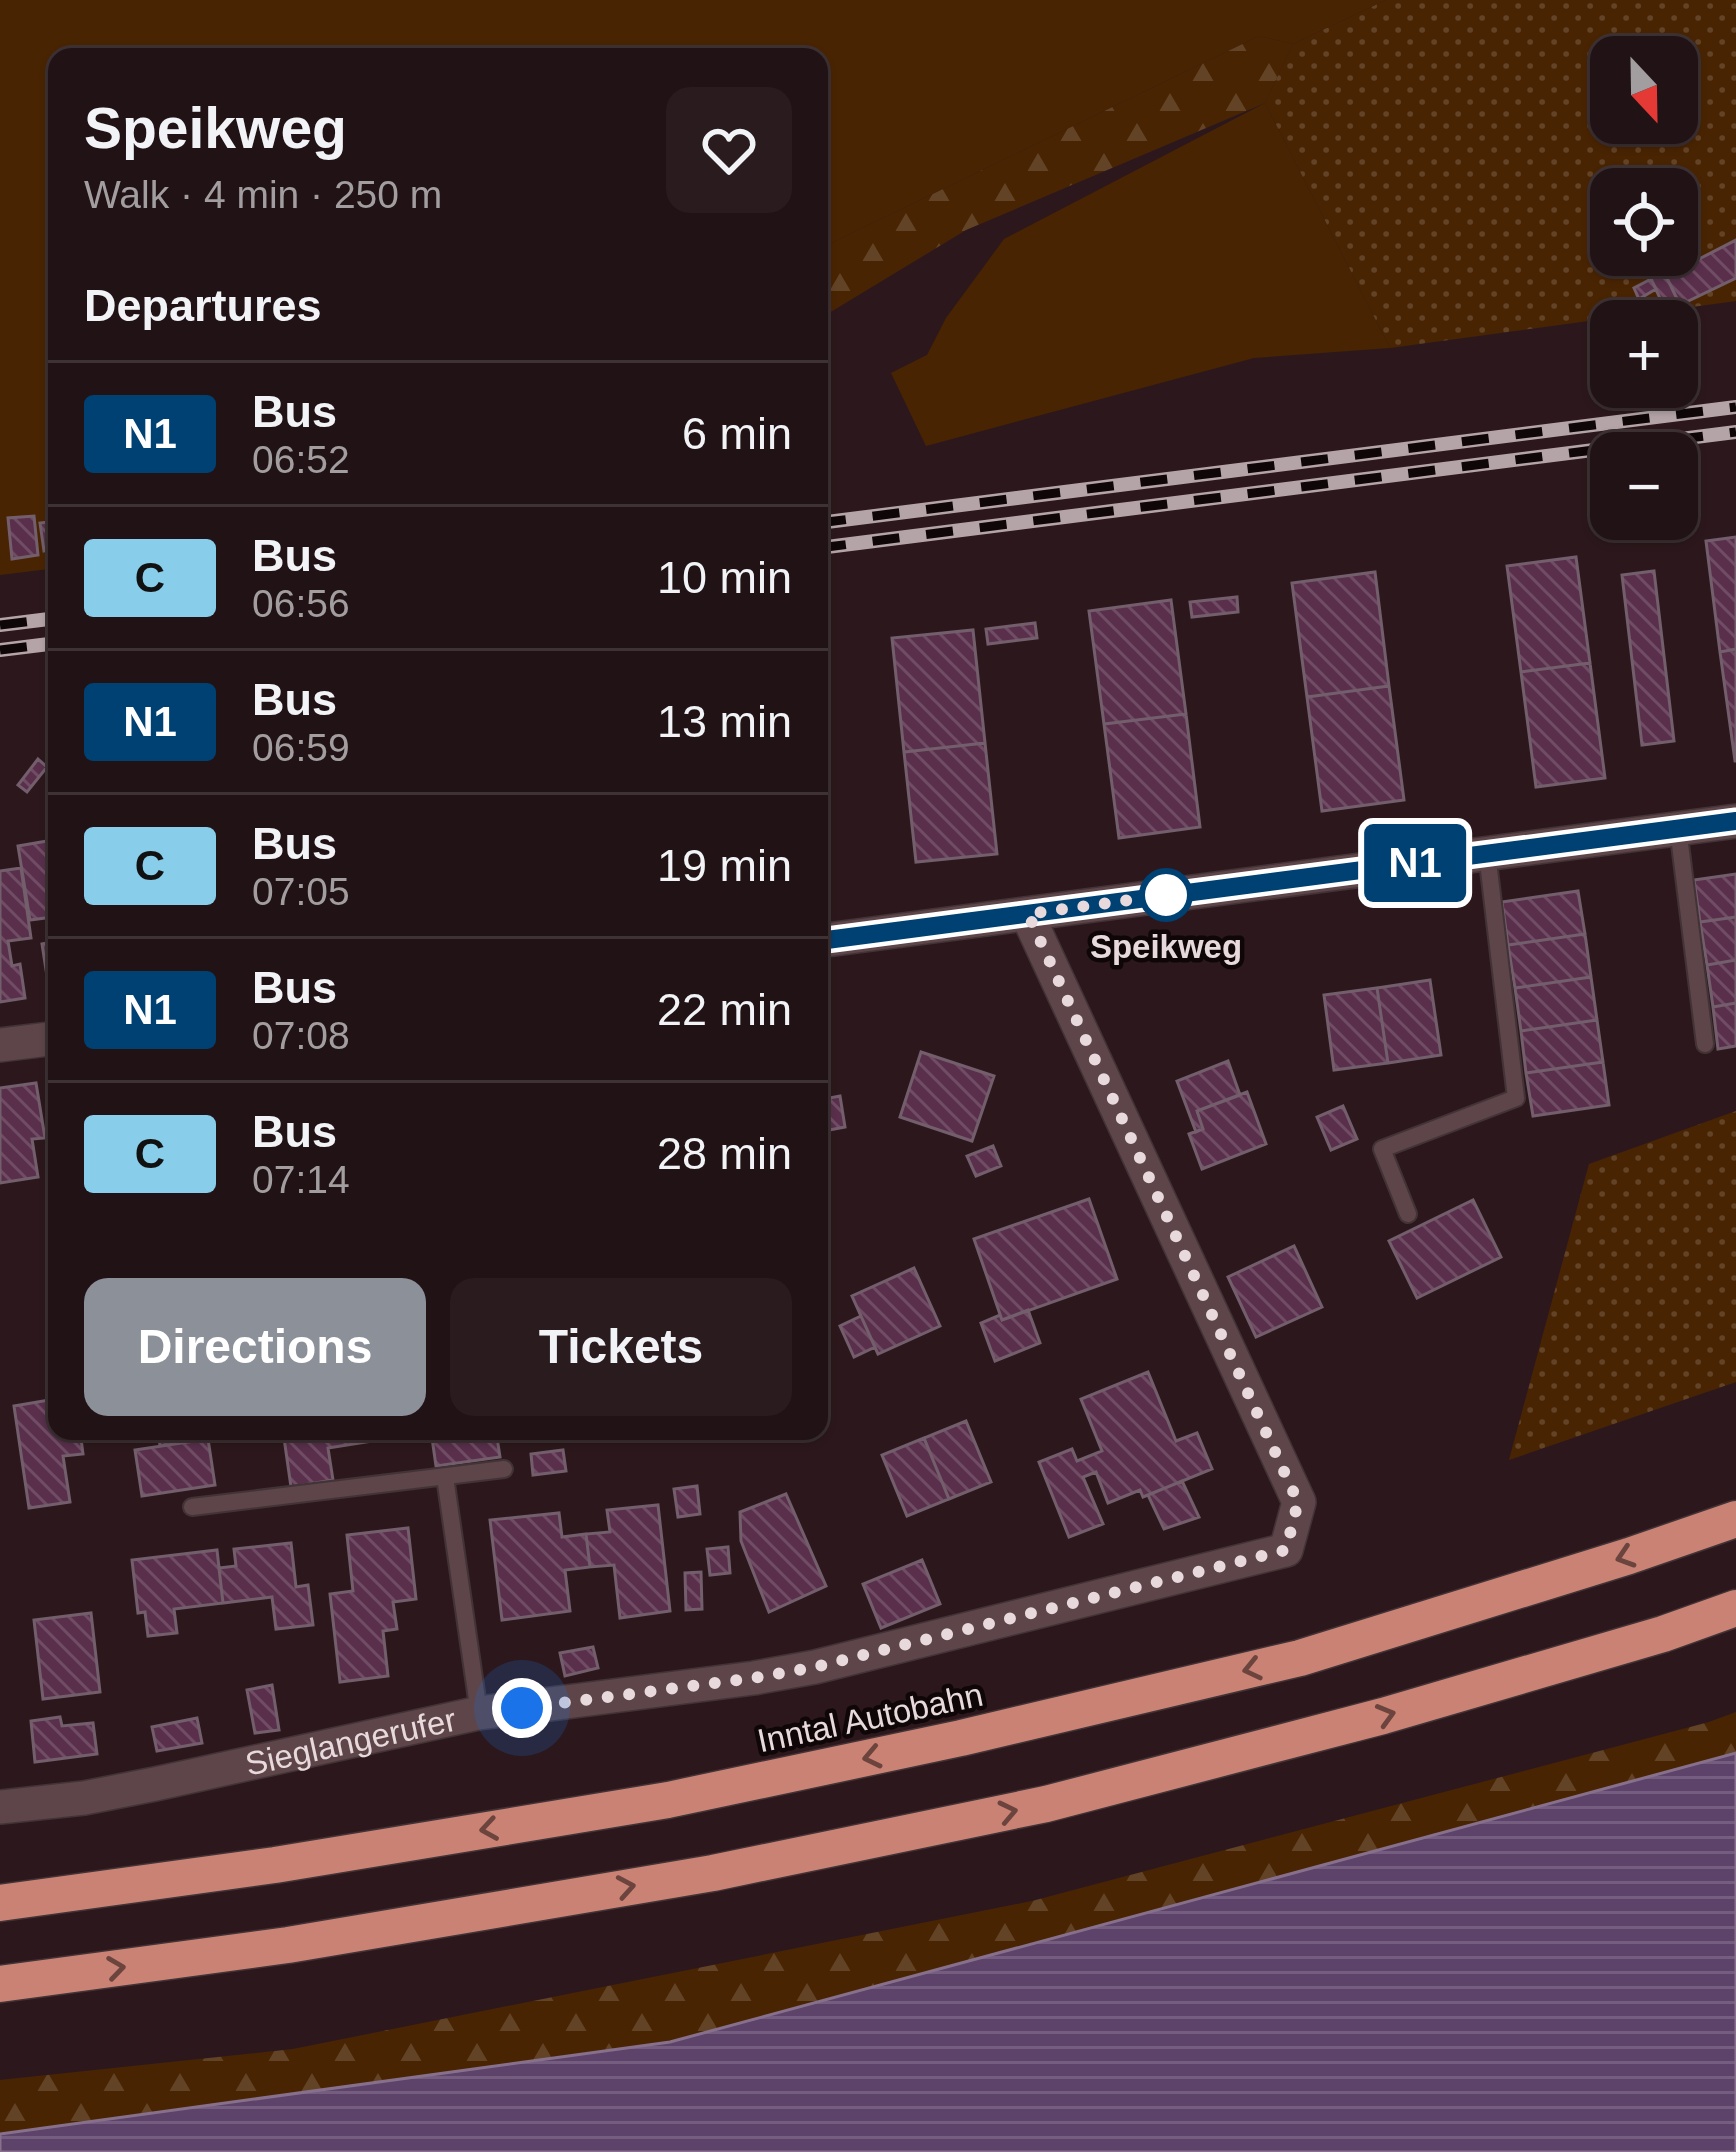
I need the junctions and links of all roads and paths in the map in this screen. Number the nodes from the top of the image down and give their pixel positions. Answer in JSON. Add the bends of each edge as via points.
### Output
{"nodes":[{"id":1,"x":1736,"y":820,"type":"edge"},
{"id":2,"x":1678,"y":828,"type":"junction"},
{"id":3,"x":1487,"y":853,"type":"junction"},
{"id":4,"x":1028,"y":914,"type":"junction"},
{"id":5,"x":828,"y":939,"type":"edge"},
{"id":6,"x":48,"y":1039,"type":"edge"},
{"id":7,"x":1705,"y":1044,"type":"dead end"},
{"id":8,"x":0,"y":1045,"type":"edge"},
{"id":9,"x":1408,"y":1214,"type":"dead end"},
{"id":10,"x":504,"y":1469,"type":"dead end"},
{"id":11,"x":445,"y":1477,"type":"junction"},
{"id":12,"x":192,"y":1507,"type":"dead end"},
{"id":13,"x":1736,"y":1519,"type":"edge"},
{"id":14,"x":1736,"y":1607,"type":"edge"},
{"id":15,"x":479,"y":1713,"type":"junction"},
{"id":16,"x":0,"y":1807,"type":"edge"},
{"id":17,"x":0,"y":1904,"type":"edge"},
{"id":18,"x":0,"y":1984,"type":"edge"}],
"edges":[{"from":1,"to":2,"type":"street"},
{"from":2,"to":3,"type":"street"},
{"from":2,"to":7,"type":"lane"},
{"from":3,"to":4,"type":"street"},
{"from":3,"to":9,"type":"lane","via":[[1516,1098],[1382,1149]]},
{"from":4,"to":5,"type":"street"},
{"from":4,"to":15,"type":"street","name":"Sieglangerufer","via":[[1298,1502],[1286,1550],[815,1667]]},
{"from":6,"to":8,"type":"street"},
{"from":10,"to":11,"type":"lane"},
{"from":11,"to":12,"type":"lane"},
{"from":11,"to":15,"type":"lane"},
{"from":13,"to":17,"type":"highway","name":"Inntal Autobahn","one_way":true,"via":[[1300,1658],[961,1738],[668,1799]]},
{"from":18,"to":14,"type":"highway","one_way":true,"via":[[713,1873],[1046,1804],[1383,1716]]},
{"from":15,"to":16,"type":"street","name":"Sieglangerufer","via":[[84,1798]]}]}
